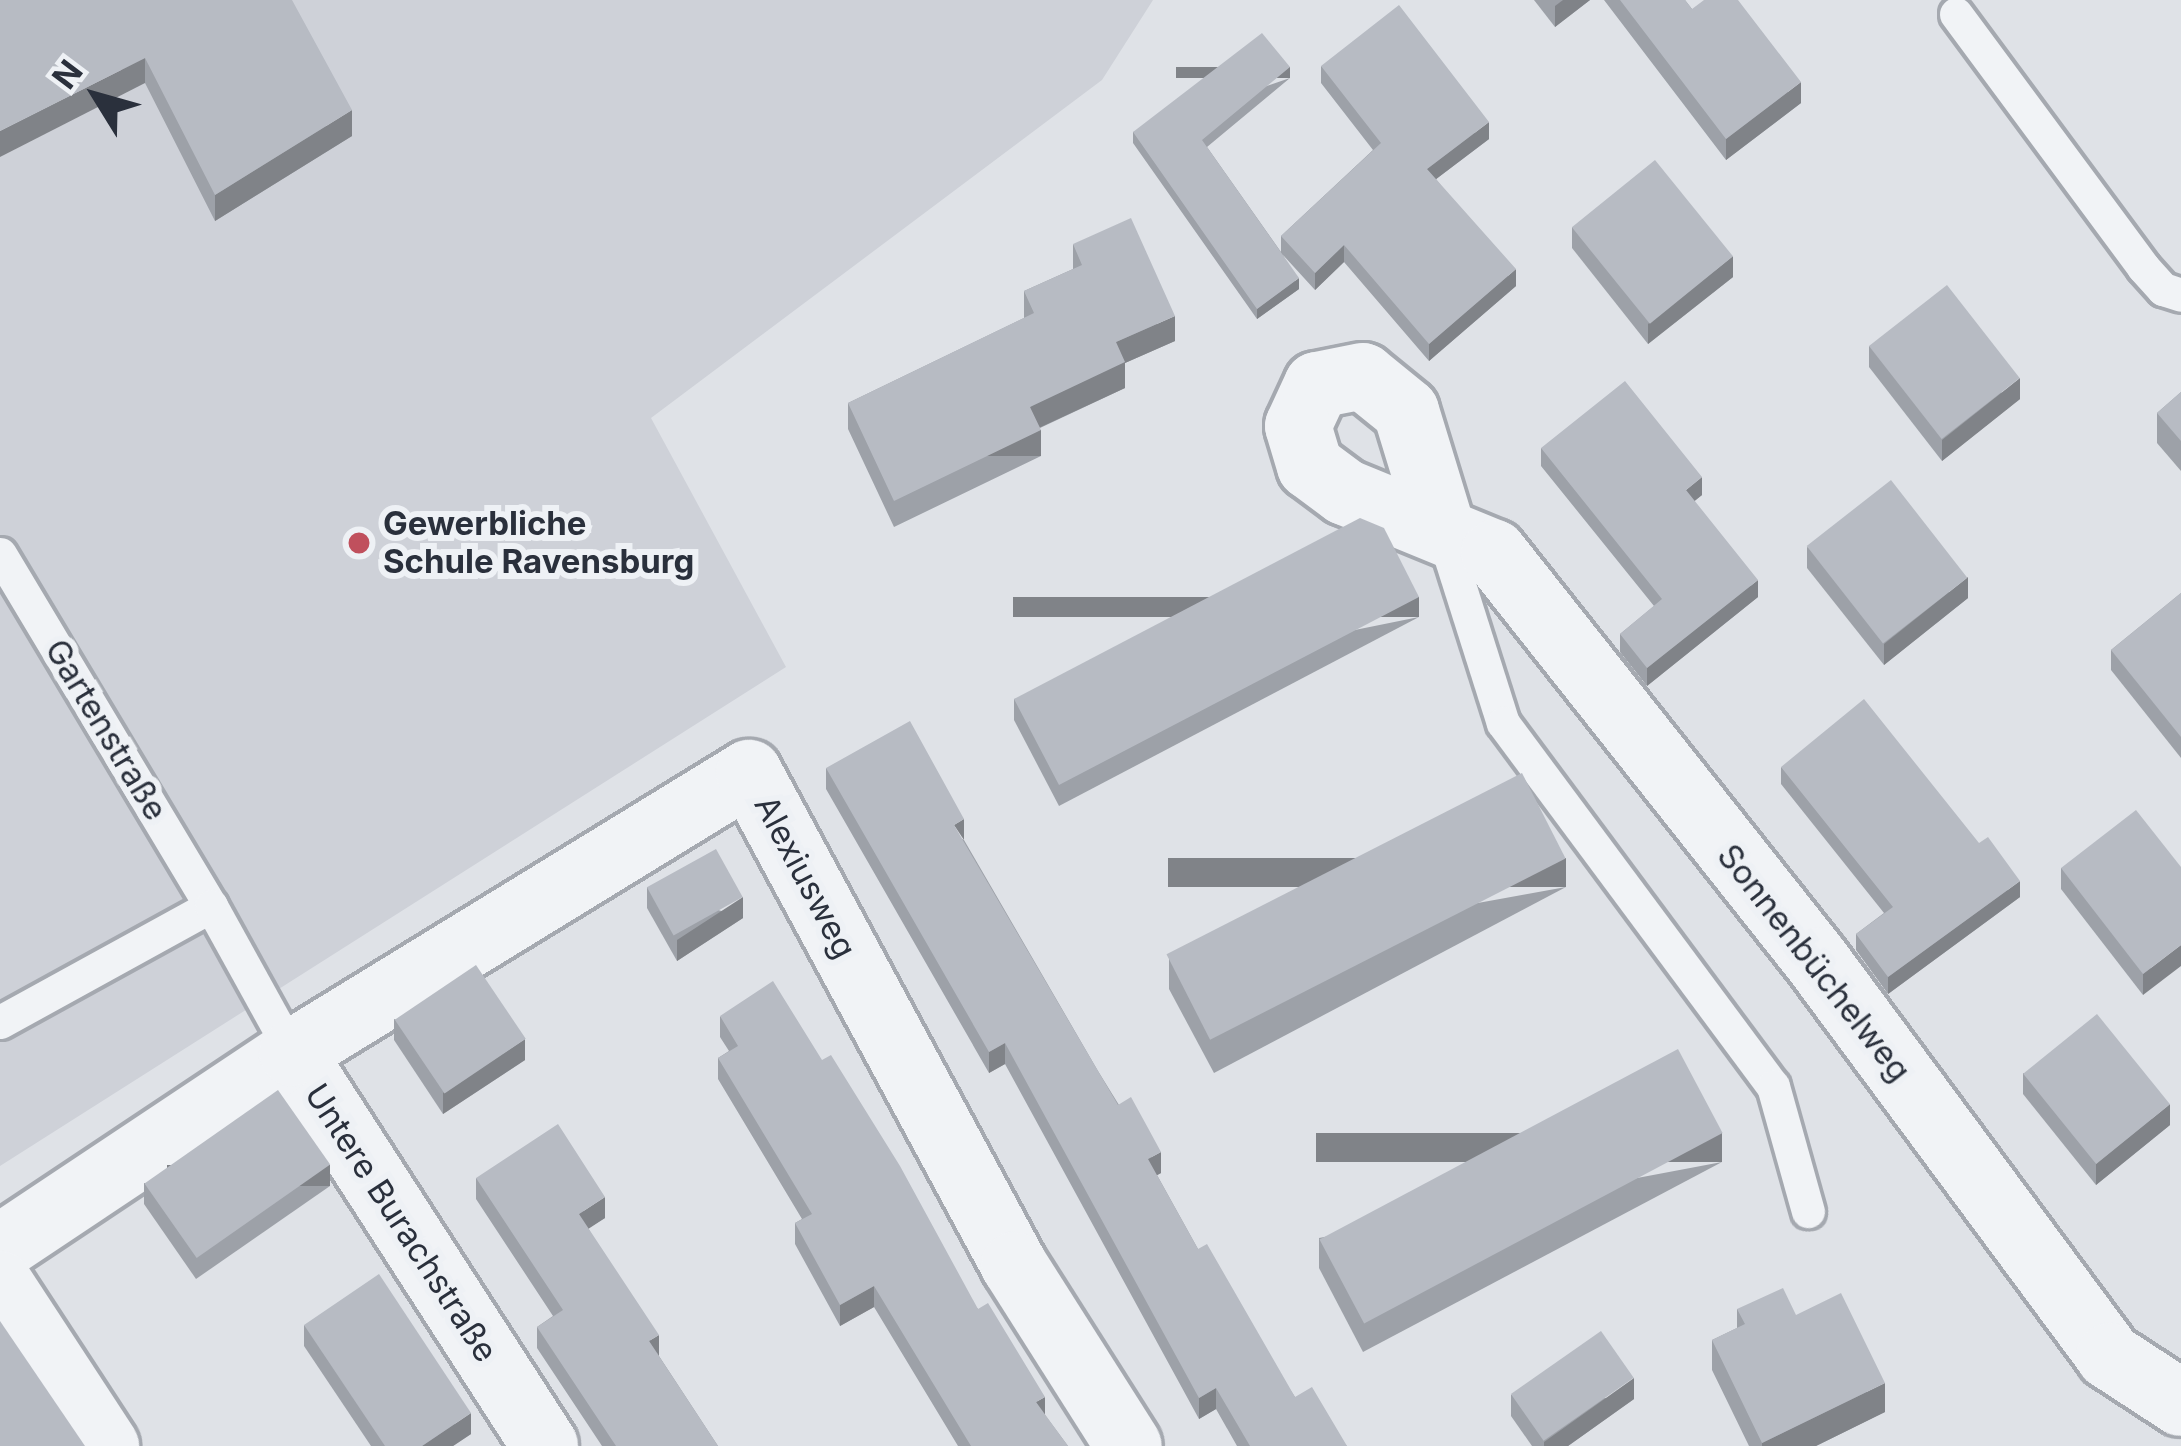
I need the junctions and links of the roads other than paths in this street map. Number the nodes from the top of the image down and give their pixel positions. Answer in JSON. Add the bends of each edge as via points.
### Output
{"nodes":[{"id":1,"x":1956,"y":14,"type":"dead end"},
{"id":2,"x":2181,"y":295,"type":"edge"},
{"id":3,"x":1442,"y":529,"type":"joint"},
{"id":4,"x":0,"y":554,"type":"edge"},
{"id":5,"x":211,"y":906,"type":"junction"},
{"id":6,"x":0,"y":1022,"type":"edge"},
{"id":7,"x":292,"y":1053,"type":"junction"},
{"id":8,"x":1808,"y":1211,"type":"dead end"},
{"id":9,"x":0,"y":1248,"type":"edge"},
{"id":10,"x":0,"y":1284,"type":"edge"},
{"id":11,"x":2181,"y":1403,"type":"edge"},
{"id":12,"x":2181,"y":1432,"type":"edge"},
{"id":13,"x":106,"y":1446,"type":"edge"},
{"id":14,"x":545,"y":1446,"type":"edge"},
{"id":15,"x":1129,"y":1446,"type":"edge"},
{"id":16,"x":2179,"y":1446,"type":"edge"}],
"edges":[{"from":1,"to":2,"type":"lane","via":[[2144,267],[2163,289]]},
{"from":3,"to":8,"type":"lane","name":"Sonnenbüchelweg","via":[[1503,723],[1773,1086]]},
{"from":3,"to":11,"type":"street","name":"Sonnenbüchelweg","via":[[1494,553],[1816,962],[2109,1357]]},
{"from":4,"to":5,"type":"lane","name":"Gartenstraße"},
{"from":5,"to":6,"type":"lane"},
{"from":5,"to":7,"type":"lane","name":"Gartenstraße"},
{"from":7,"to":9,"type":"street","name":"Untere Burachstraße"},
{"from":7,"to":14,"type":"street","name":"Untere Burachstraße"},
{"from":7,"to":15,"type":"street","name":"Alexiusweg","via":[[749,772],[1014,1265]]},
{"from":10,"to":13,"type":"street"},
{"from":12,"to":16,"type":"street"}]}
